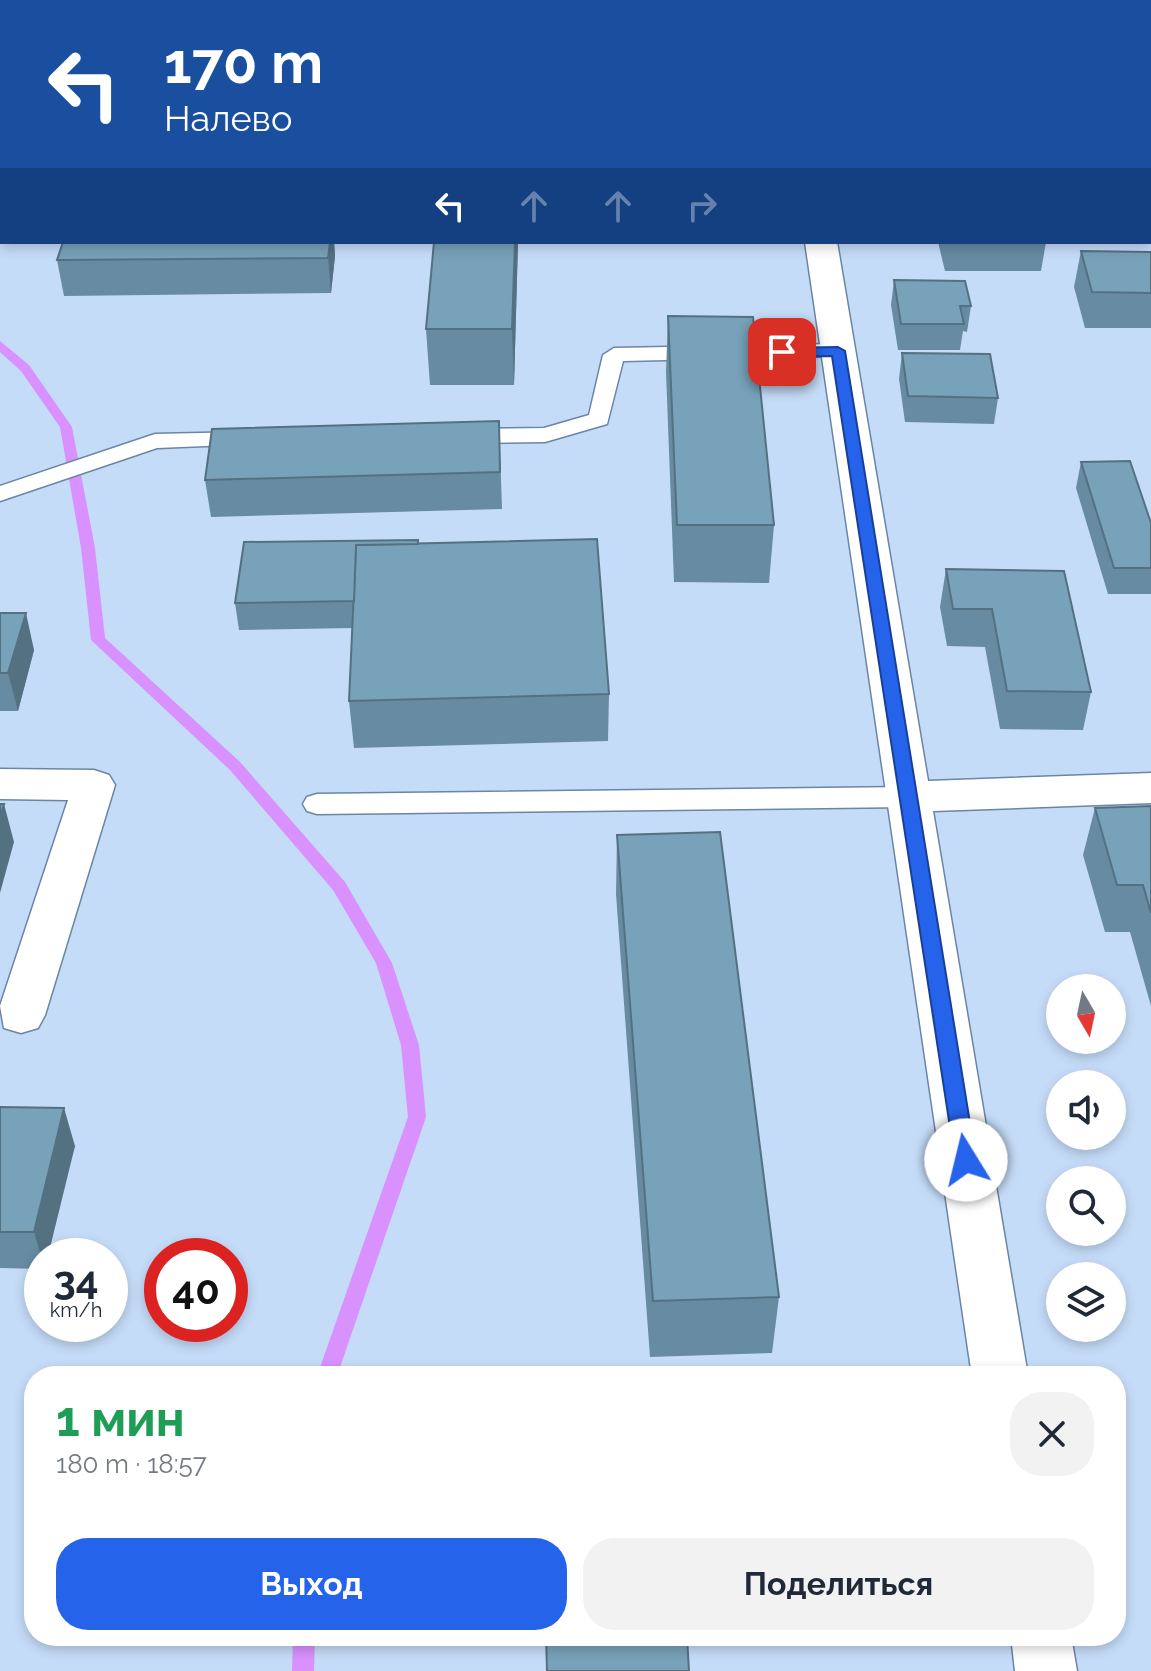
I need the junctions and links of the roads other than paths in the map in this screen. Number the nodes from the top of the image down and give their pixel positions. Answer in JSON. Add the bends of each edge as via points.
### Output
{"nodes":[{"id":1,"x":821,"y":244,"type":"edge"},
{"id":2,"x":838,"y":351,"type":"junction"},
{"id":3,"x":436,"y":437,"type":"edge"},
{"id":4,"x":264,"y":439,"type":"edge"},
{"id":5,"x":0,"y":494,"type":"edge"},
{"id":6,"x":0,"y":784,"type":"edge"},
{"id":7,"x":1151,"y":788,"type":"edge"},
{"id":8,"x":908,"y":797,"type":"junction"},
{"id":9,"x":317,"y":804,"type":"dead end"},
{"id":10,"x":21,"y":1015,"type":"dead end"},
{"id":11,"x":998,"y":1366,"type":"edge"},
{"id":12,"x":1042,"y":1646,"type":"edge"},
{"id":13,"x":1046,"y":1671,"type":"edge"}],
"edges":[{"from":1,"to":2,"type":"street"},
{"from":2,"to":3,"type":"lane","via":[[614,355],[599,419],[545,435]]},
{"from":2,"to":8,"type":"street"},
{"from":4,"to":5,"type":"lane","via":[[155,441]]},
{"from":6,"to":10,"type":"street","via":[[94,785]]},
{"from":7,"to":8,"type":"street"},
{"from":8,"to":9,"type":"lane"},
{"from":8,"to":11,"type":"street"},
{"from":12,"to":13,"type":"street"}]}
